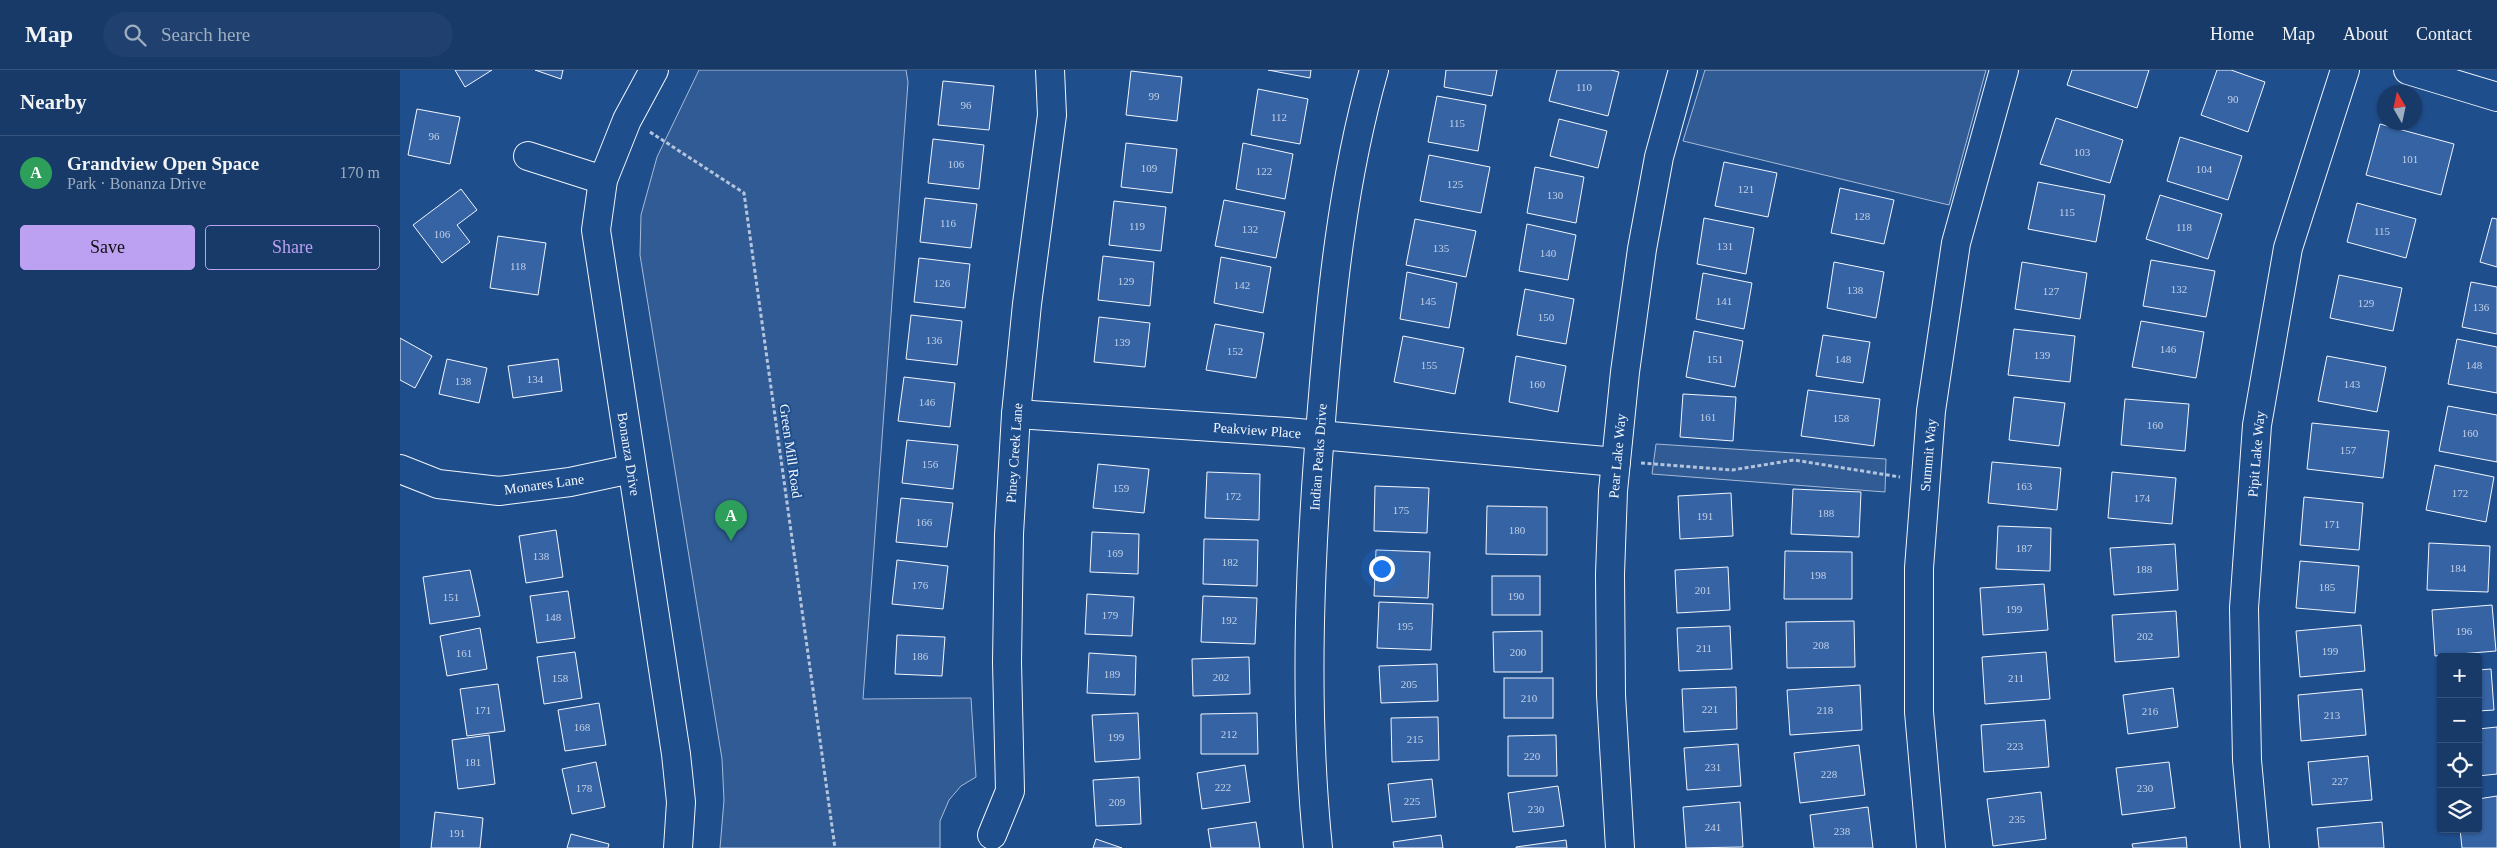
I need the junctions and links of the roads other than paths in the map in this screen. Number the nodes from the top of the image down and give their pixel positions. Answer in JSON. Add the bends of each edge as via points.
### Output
{"nodes":[{"id":1,"x":654,"y":70,"type":"edge"},
{"id":2,"x":1050,"y":70,"type":"edge"},
{"id":3,"x":1374,"y":70,"type":"edge"},
{"id":4,"x":1683,"y":70,"type":"edge"},
{"id":5,"x":2004,"y":70,"type":"edge"},
{"id":6,"x":2345,"y":70,"type":"edge"},
{"id":7,"x":2408,"y":70,"type":"edge"},
{"id":8,"x":2497,"y":97,"type":"edge"},
{"id":9,"x":528,"y":156,"type":"dead end"},
{"id":10,"x":603,"y":180,"type":"junction"},
{"id":11,"x":1016,"y":414,"type":"junction"},
{"id":12,"x":1320,"y":435,"type":"junction"},
{"id":13,"x":1616,"y":462,"type":"junction"},
{"id":14,"x":400,"y":469,"type":"edge"},
{"id":15,"x":631,"y":469,"type":"junction"},
{"id":16,"x":992,"y":835,"type":"dead end"},
{"id":17,"x":678,"y":848,"type":"edge"},
{"id":18,"x":1318,"y":848,"type":"edge"},
{"id":19,"x":1620,"y":848,"type":"edge"},
{"id":20,"x":1931,"y":848,"type":"edge"},
{"id":21,"x":2255,"y":848,"type":"edge"}],
"edges":[{"from":1,"to":10,"type":"street","name":"Bonanza Drive","via":[[627,120]]},
{"from":2,"to":11,"type":"street","name":"Piney Creek Lane","via":[[1052,115]]},
{"from":3,"to":12,"type":"street","name":"Indian Peaks Drive","via":[[1358,125],[1330,311]]},
{"from":4,"to":13,"type":"street","name":"Pear Lake Way","via":[[1659,157],[1642,249]]},
{"from":5,"to":20,"type":"street","name":"Summit Way","via":[[1956,243],[1931,411],[1919,568],[1919,692]]},
{"from":6,"to":21,"type":"street","name":"Pipit Lake Way","via":[[2288,248],[2257,425],[2244,608],[2247,760]]},
{"from":7,"to":8,"type":"street"},
{"from":9,"to":10,"type":"street"},
{"from":10,"to":15,"type":"street","name":"Bonanza Drive","via":[[596,230]]},
{"from":11,"to":12,"type":"street","name":"Peakview Place"},
{"from":11,"to":16,"type":"street","name":"Piney Creek Lane","via":[[1009,534],[1010,791]]},
{"from":12,"to":13,"type":"street","name":"Peakview Place"},
{"from":12,"to":18,"type":"street","name":"Indian Peaks Drive","via":[[1314,507],[1310,662],[1313,799]]},
{"from":13,"to":19,"type":"street","name":"Pear Lake Way","via":[[1610,584],[1611,695]]},
{"from":14,"to":15,"type":"street","name":"Monares Lane","via":[[438,484],[499,491],[570,482]]},
{"from":15,"to":17,"type":"street","name":"Bonanza Drive","via":[[676,754],[681,802]]}]}
